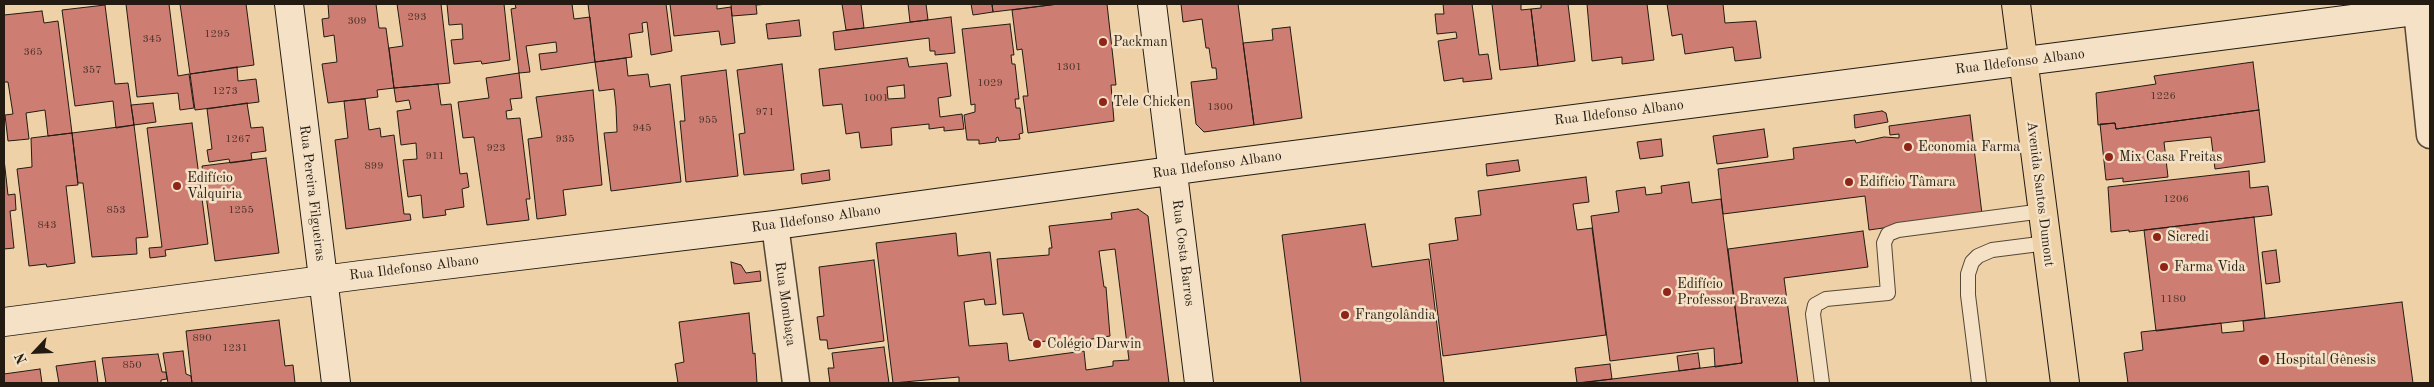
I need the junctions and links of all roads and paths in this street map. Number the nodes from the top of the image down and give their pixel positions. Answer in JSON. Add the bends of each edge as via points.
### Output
{"nodes":[{"id":1,"x":289,"y":4,"type":"edge"},
{"id":2,"x":1152,"y":4,"type":"edge"},
{"id":3,"x":2016,"y":4,"type":"edge"},
{"id":4,"x":2424,"y":10,"type":"edge"},
{"id":5,"x":2023,"y":61,"type":"junction"},
{"id":6,"x":2430,"y":135,"type":"edge"},
{"id":7,"x":1173,"y":171,"type":"junction"},
{"id":8,"x":2043,"y":211,"type":"junction"},
{"id":9,"x":775,"y":225,"type":"junction"},
{"id":10,"x":2047,"y":243,"type":"junction"},
{"id":11,"x":323,"y":279,"type":"junction"},
{"id":12,"x":4,"y":322,"type":"edge"},
{"id":13,"x":336,"y":383,"type":"edge"},
{"id":14,"x":796,"y":383,"type":"edge"},
{"id":15,"x":1199,"y":383,"type":"edge"},
{"id":16,"x":1822,"y":383,"type":"edge"},
{"id":17,"x":1979,"y":383,"type":"edge"},
{"id":18,"x":2065,"y":383,"type":"edge"}],
"edges":[{"from":1,"to":11,"type":"street","name":"Rua Pereira Filgueiras"},
{"from":2,"to":7,"type":"street","name":"Rua Costa Barros"},
{"from":3,"to":5,"type":"main road","name":"Avenida Santos Dumont"},
{"from":4,"to":5,"type":"street","name":"Rua Ildefonso Albano"},
{"from":4,"to":6,"type":"street"},
{"from":5,"to":7,"type":"street","name":"Rua Ildefonso Albano"},
{"from":5,"to":8,"type":"main road","name":"Avenida Santos Dumont"},
{"from":7,"to":9,"type":"street","name":"Rua Ildefonso Albano"},
{"from":7,"to":15,"type":"street","name":"Rua Costa Barros"},
{"from":8,"to":10,"type":"main road","name":"Avenida Santos Dumont"},
{"from":8,"to":16,"type":"lane","via":[[1888,234],[1884,243],[1888,293],[1826,299],[1815,305],[1813,314]]},
{"from":9,"to":11,"type":"street","name":"Rua Ildefonso Albano"},
{"from":9,"to":14,"type":"street","name":"Rua Mombaça"},
{"from":10,"to":17,"type":"lane","via":[[1992,250],[1972,262],[1968,274],[1968,296]]},
{"from":10,"to":18,"type":"main road","name":"Avenida Santos Dumont"},
{"from":11,"to":12,"type":"street","name":"Rua Ildefonso Albano"},
{"from":11,"to":13,"type":"street","name":"Rua Pereira Filgueiras"}]}
